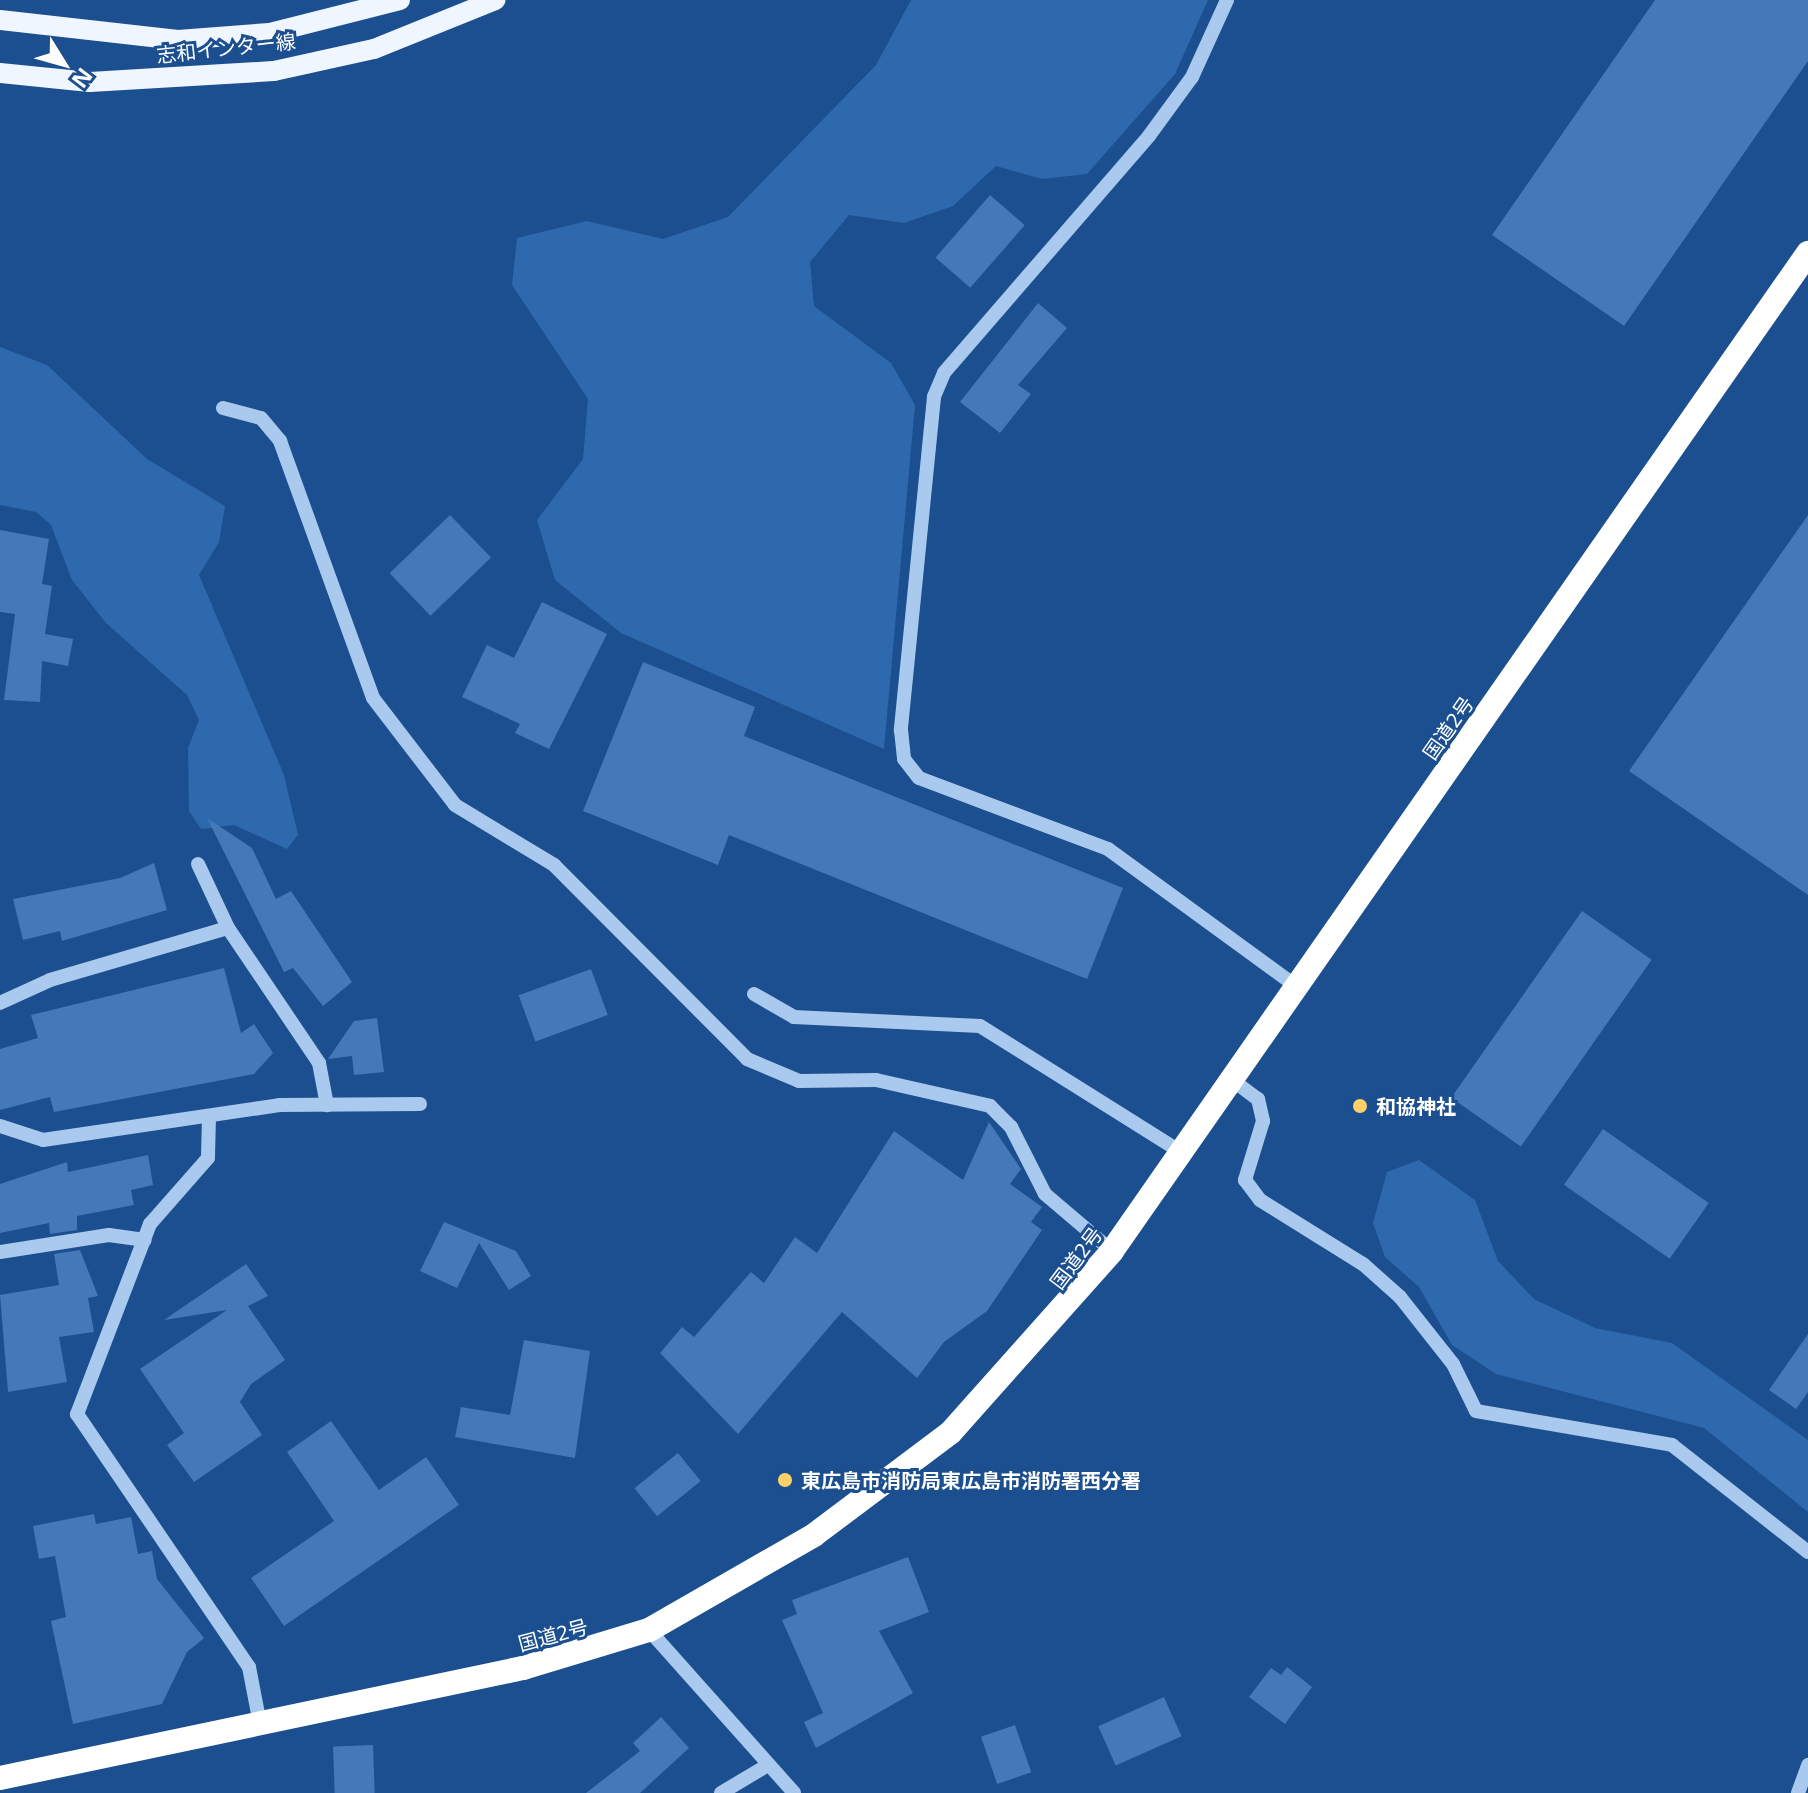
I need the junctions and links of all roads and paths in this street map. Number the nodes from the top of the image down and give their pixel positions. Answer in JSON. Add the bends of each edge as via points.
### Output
{"nodes":[{"id":1,"x":400,"y":0,"type":"edge"},
{"id":2,"x":495,"y":0,"type":"edge"},
{"id":3,"x":1227,"y":0,"type":"edge"},
{"id":4,"x":0,"y":20,"type":"edge"},
{"id":5,"x":0,"y":73,"type":"edge"},
{"id":6,"x":1808,"y":253,"type":"edge"},
{"id":7,"x":223,"y":408,"type":"dead end"},
{"id":8,"x":198,"y":864,"type":"dead end"},
{"id":9,"x":228,"y":928,"type":"junction"},
{"id":10,"x":1297,"y":987,"type":"junction"},
{"id":11,"x":754,"y":994,"type":"dead end"},
{"id":12,"x":0,"y":1003,"type":"edge"},
{"id":13,"x":1231,"y":1079,"type":"junction"},
{"id":14,"x":420,"y":1104,"type":"dead end"},
{"id":15,"x":327,"y":1105,"type":"junction"},
{"id":16,"x":209,"y":1116,"type":"junction"},
{"id":17,"x":0,"y":1126,"type":"edge"},
{"id":18,"x":1181,"y":1152,"type":"junction"},
{"id":19,"x":145,"y":1240,"type":"junction"},
{"id":20,"x":1112,"y":1251,"type":"junction"},
{"id":21,"x":0,"y":1252,"type":"edge"},
{"id":22,"x":1808,"y":1552,"type":"edge"},
{"id":23,"x":649,"y":1630,"type":"junction"},
{"id":24,"x":260,"y":1724,"type":"junction"},
{"id":25,"x":768,"y":1765,"type":"junction"},
{"id":26,"x":1808,"y":1765,"type":"edge"},
{"id":27,"x":0,"y":1778,"type":"edge"},
{"id":28,"x":721,"y":1793,"type":"edge"},
{"id":29,"x":794,"y":1793,"type":"edge"},
{"id":30,"x":1798,"y":1793,"type":"edge"}],
"edges":[{"from":1,"to":4,"type":"main road","name":"志和インター線","via":[[270,33],[178,40]]},
{"from":2,"to":5,"type":"main road","name":"志和インター線","via":[[374,49],[274,71],[90,82]]},
{"from":3,"to":10,"type":"street","via":[[1192,77],[1149,136],[944,373],[934,397],[901,730],[904,759],[919,778],[1108,849]]},
{"from":6,"to":10,"type":"highway","name":"国道2号"},
{"from":7,"to":20,"type":"street","via":[[261,418],[280,441],[373,698],[455,805],[554,865],[747,1059],[799,1081],[876,1080],[990,1106],[1011,1127],[1045,1194]]},
{"from":8,"to":9,"type":"street"},
{"from":9,"to":12,"type":"street","via":[[50,980]]},
{"from":9,"to":15,"type":"street","via":[[319,1063]]},
{"from":10,"to":13,"type":"highway","name":"国道2号"},
{"from":11,"to":18,"type":"street","via":[[794,1017],[980,1026]]},
{"from":13,"to":18,"type":"highway","name":"国道2号"},
{"from":13,"to":22,"type":"street","via":[[1258,1099],[1263,1121],[1245,1180],[1260,1200],[1363,1264],[1400,1297],[1453,1364],[1476,1411],[1672,1445]]},
{"from":14,"to":15,"type":"street"},
{"from":15,"to":16,"type":"street"},
{"from":16,"to":17,"type":"street","via":[[43,1140]]},
{"from":16,"to":19,"type":"street","via":[[208,1158],[150,1224]]},
{"from":18,"to":20,"type":"highway","name":"国道2号"},
{"from":19,"to":21,"type":"street","via":[[109,1235]]},
{"from":19,"to":24,"type":"street","via":[[77,1414],[249,1667]]},
{"from":20,"to":23,"type":"highway","name":"国道2号","via":[[1009,1374],[889,1483]]},
{"from":23,"to":24,"type":"highway","name":"国道2号","via":[[523,1668]]},
{"from":23,"to":25,"type":"street"},
{"from":24,"to":27,"type":"highway","name":"国道2号"},
{"from":25,"to":28,"type":"street"},
{"from":25,"to":29,"type":"street"},
{"from":26,"to":30,"type":"street"}]}
